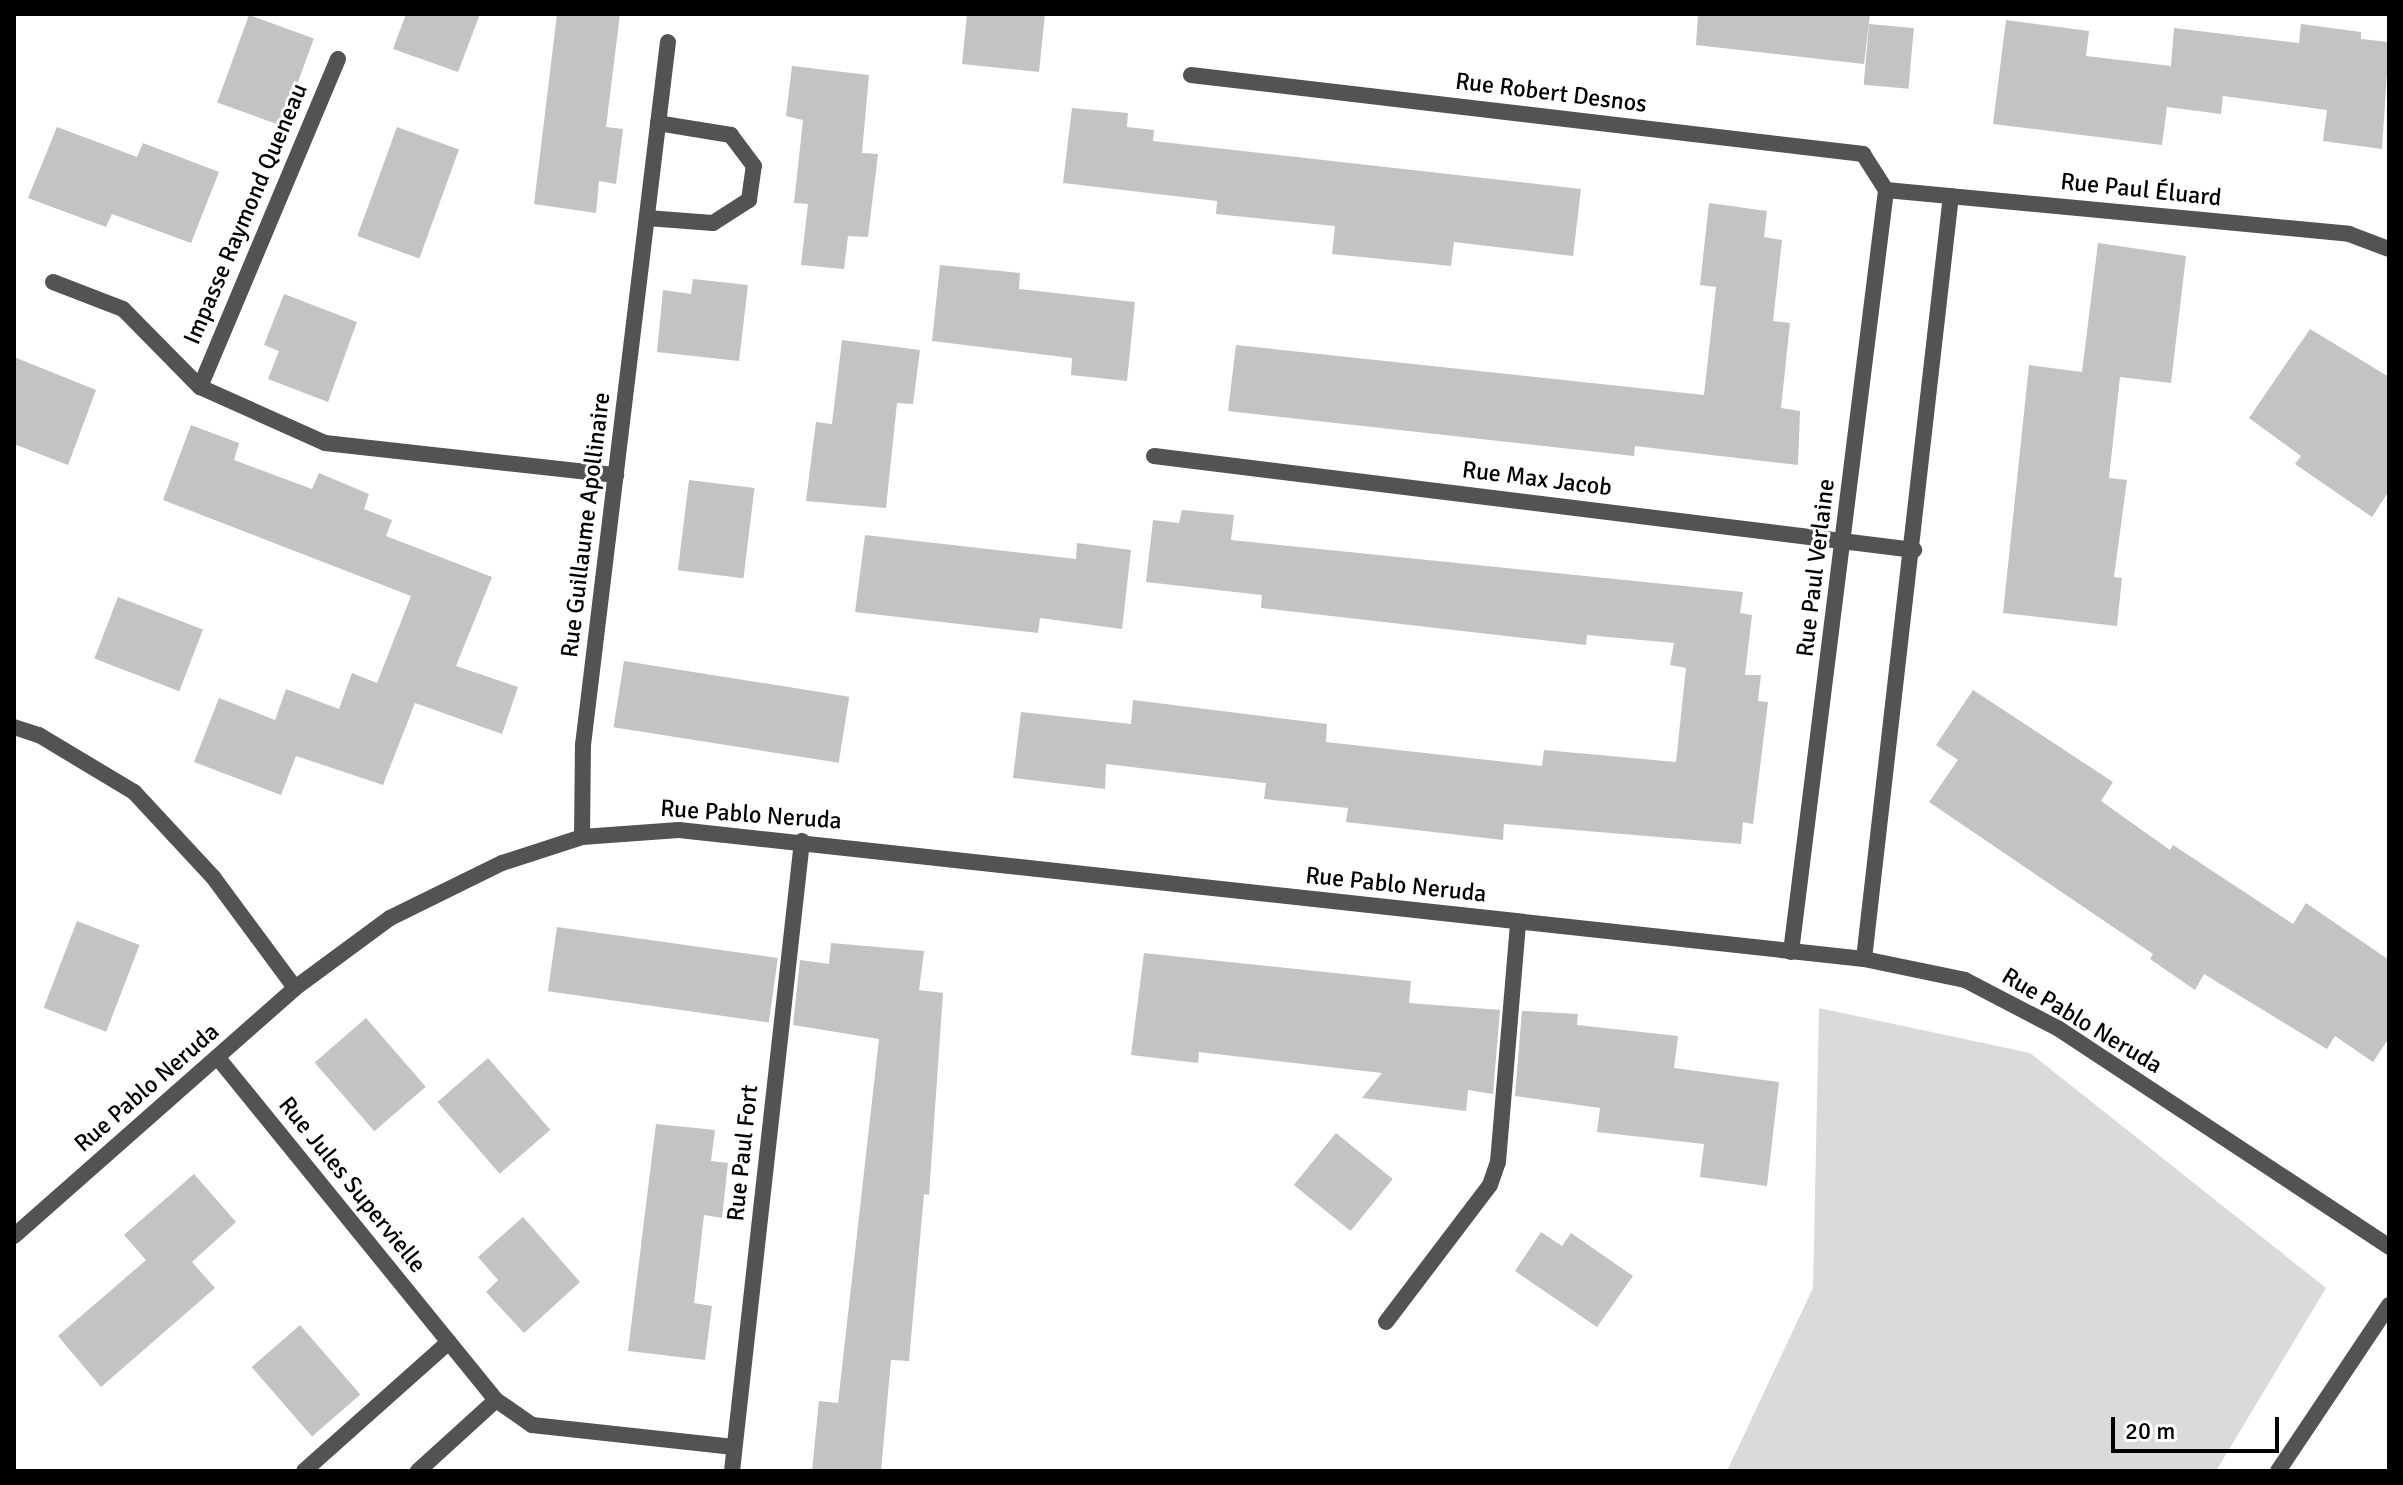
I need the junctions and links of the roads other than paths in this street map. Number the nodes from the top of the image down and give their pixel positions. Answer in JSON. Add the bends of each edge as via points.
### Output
{"nodes":[{"id":1,"x":668,"y":42,"type":"dead end"},
{"id":2,"x":338,"y":59,"type":"dead end"},
{"id":3,"x":1191,"y":75,"type":"dead end"},
{"id":4,"x":658,"y":123,"type":"junction"},
{"id":5,"x":1886,"y":190,"type":"junction"},
{"id":6,"x":1951,"y":196,"type":"junction"},
{"id":7,"x":647,"y":218,"type":"junction"},
{"id":8,"x":2389,"y":249,"type":"edge"},
{"id":9,"x":53,"y":282,"type":"dead end"},
{"id":10,"x":200,"y":387,"type":"junction"},
{"id":11,"x":1154,"y":456,"type":"dead end"},
{"id":12,"x":616,"y":475,"type":"junction"},
{"id":13,"x":1844,"y":541,"type":"junction"},
{"id":14,"x":1914,"y":550,"type":"junction"},
{"id":15,"x":14,"y":727,"type":"edge"},
{"id":16,"x":582,"y":837,"type":"junction"},
{"id":17,"x":802,"y":841,"type":"junction"},
{"id":18,"x":1518,"y":923,"type":"junction"},
{"id":19,"x":1791,"y":952,"type":"junction"},
{"id":20,"x":1864,"y":959,"type":"junction"},
{"id":21,"x":295,"y":988,"type":"junction"},
{"id":22,"x":218,"y":1058,"type":"junction"},
{"id":23,"x":14,"y":1236,"type":"edge"},
{"id":24,"x":2389,"y":1247,"type":"edge"},
{"id":25,"x":2389,"y":1305,"type":"edge"},
{"id":26,"x":1386,"y":1322,"type":"dead end"},
{"id":27,"x":449,"y":1342,"type":"junction"},
{"id":28,"x":496,"y":1400,"type":"junction"},
{"id":29,"x":734,"y":1447,"type":"junction"},
{"id":30,"x":304,"y":1471,"type":"edge"},
{"id":31,"x":418,"y":1471,"type":"edge"},
{"id":32,"x":732,"y":1471,"type":"edge"},
{"id":33,"x":2278,"y":1471,"type":"edge"}],
"edges":[{"from":1,"to":4,"type":"street","name":"Rue Guillaume Apollinaire"},
{"from":2,"to":10,"type":"street","name":"Impasse Raymond Queneau"},
{"from":3,"to":5,"type":"street","name":"Rue Robert Desnos","via":[[1863,154]]},
{"from":4,"to":7,"type":"street","name":"Rue Guillaume Apollinaire"},
{"from":4,"to":7,"type":"street","via":[[731,135],[754,166],[749,200],[713,223]]},
{"from":5,"to":6,"type":"street","name":"Rue Paul Éluard"},
{"from":5,"to":13,"type":"street","name":"Rue Paul Verlaine"},
{"from":6,"to":8,"type":"street","name":"Rue Paul Éluard","via":[[2349,234]]},
{"from":6,"to":14,"type":"street"},
{"from":7,"to":12,"type":"street","name":"Rue Guillaume Apollinaire"},
{"from":9,"to":10,"type":"street","via":[[123,309]]},
{"from":10,"to":12,"type":"street","via":[[325,443]]},
{"from":11,"to":13,"type":"street","name":"Rue Max Jacob"},
{"from":12,"to":16,"type":"street","name":"Rue Guillaume Apollinaire","via":[[583,745]]},
{"from":13,"to":14,"type":"street","name":"Rue Max Jacob"},
{"from":13,"to":19,"type":"street","name":"Rue Paul Verlaine"},
{"from":14,"to":20,"type":"street"},
{"from":15,"to":21,"type":"street","via":[[39,735],[134,792],[213,877]]},
{"from":16,"to":17,"type":"street","name":"Rue Pablo Neruda","via":[[679,830]]},
{"from":16,"to":21,"type":"street","name":"Rue Pablo Neruda","via":[[502,863],[390,918]]},
{"from":17,"to":18,"type":"street","name":"Rue Pablo Neruda"},
{"from":17,"to":29,"type":"street","name":"Rue Paul Fort"},
{"from":18,"to":19,"type":"street","name":"Rue Pablo Neruda"},
{"from":18,"to":26,"type":"street","name":"Rue Pablo Neruda","via":[[1498,1162],[1490,1185]]},
{"from":19,"to":20,"type":"street","name":"Rue Pablo Neruda"},
{"from":20,"to":24,"type":"street","name":"Rue Pablo Neruda","via":[[1965,980],[2059,1029]]},
{"from":21,"to":22,"type":"street","name":"Rue Pablo Neruda"},
{"from":22,"to":23,"type":"street","name":"Rue Pablo Neruda"},
{"from":22,"to":27,"type":"street","name":"Rue Jules Supervielle"},
{"from":25,"to":33,"type":"street"},
{"from":27,"to":28,"type":"street","name":"Rue Jules Supervielle"},
{"from":27,"to":30,"type":"street"},
{"from":28,"to":29,"type":"street","name":"Rue Jules Supervielle","via":[[532,1425]]},
{"from":28,"to":31,"type":"street"},
{"from":29,"to":32,"type":"street","name":"Rue Paul Fort"}]}
